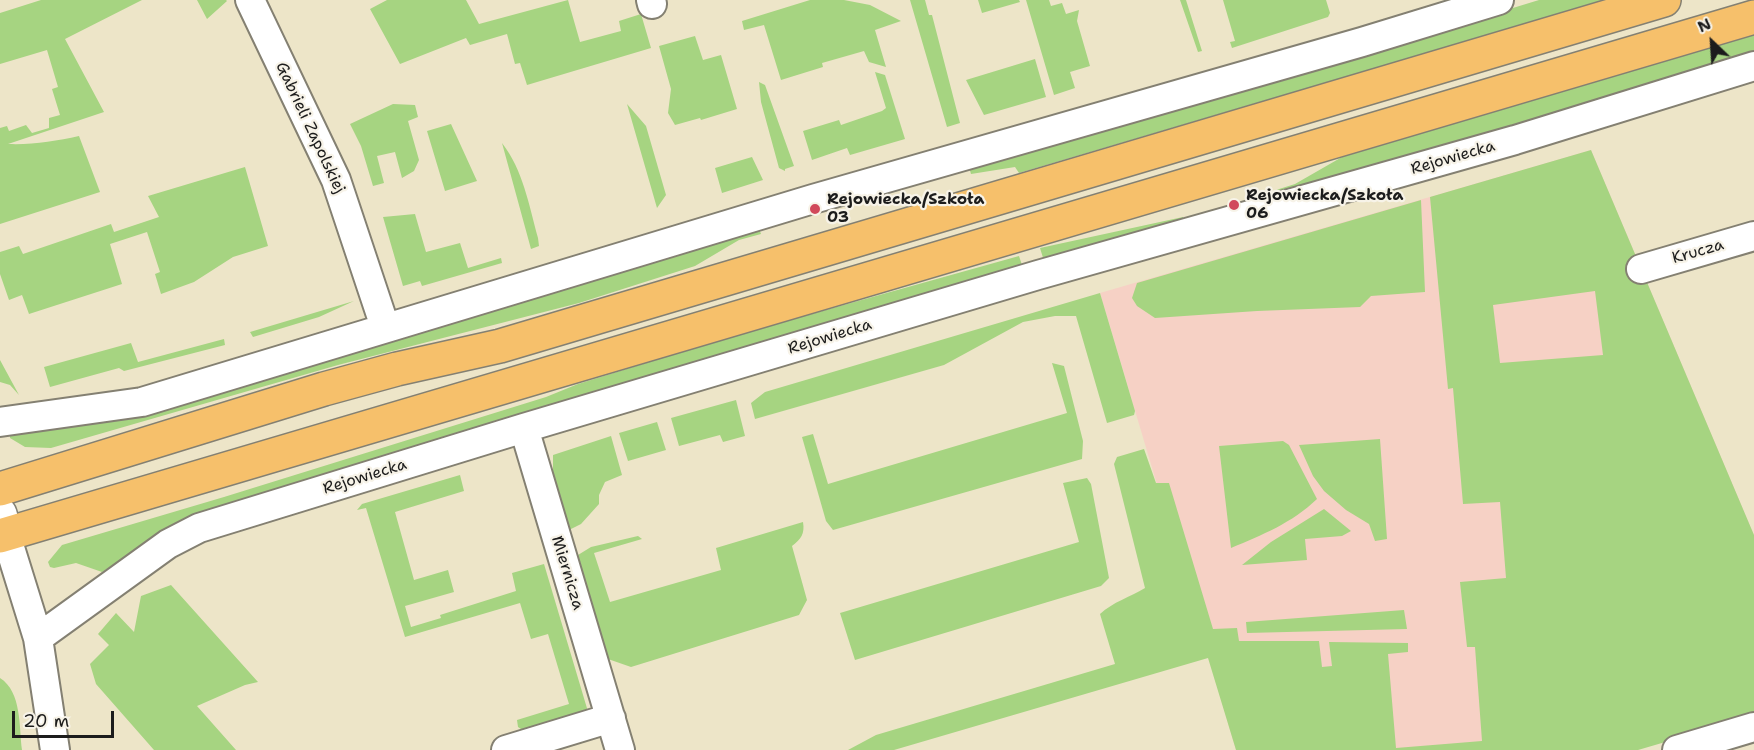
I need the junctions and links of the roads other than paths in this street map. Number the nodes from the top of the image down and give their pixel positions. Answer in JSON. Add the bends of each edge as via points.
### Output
{"nodes":[{"id":1,"x":250,"y":0,"type":"edge"},
{"id":2,"x":1499,"y":0,"type":"edge"},
{"id":3,"x":1664,"y":0,"type":"edge"},
{"id":4,"x":1754,"y":17,"type":"edge"},
{"id":5,"x":1754,"y":66,"type":"edge"},
{"id":6,"x":1754,"y":236,"type":"edge"},
{"id":7,"x":1641,"y":269,"type":"dead end"},
{"id":8,"x":385,"y":327,"type":"junction"},
{"id":9,"x":0,"y":422,"type":"edge"},
{"id":10,"x":524,"y":428,"type":"junction"},
{"id":11,"x":0,"y":489,"type":"edge"},
{"id":12,"x":2,"y":528,"type":"edge"},
{"id":13,"x":38,"y":638,"type":"junction"},
{"id":14,"x":611,"y":718,"type":"junction"},
{"id":15,"x":1754,"y":727,"type":"edge"},
{"id":16,"x":55,"y":750,"type":"edge"},
{"id":17,"x":506,"y":750,"type":"edge"},
{"id":18,"x":620,"y":750,"type":"edge"},
{"id":19,"x":1677,"y":750,"type":"edge"}],
"edges":[{"from":1,"to":8,"type":"street","name":"Gabrieli Zapolskiej","via":[[336,180]]},
{"from":2,"to":8,"type":"street"},
{"from":3,"to":11,"type":"highway","via":[[512,343],[324,389]]},
{"from":4,"to":12,"type":"highway"},
{"from":5,"to":10,"type":"street","name":"Rejowiecka","via":[[1515,140],[1038,275]]},
{"from":6,"to":7,"type":"street","name":"Krucza"},
{"from":8,"to":9,"type":"street","via":[[142,402]]},
{"from":10,"to":13,"type":"street","name":"Rejowiecka","via":[[192,531],[168,544]]},
{"from":10,"to":14,"type":"street","name":"Miernicza"},
{"from":12,"to":13,"type":"street"},
{"from":13,"to":16,"type":"street"},
{"from":14,"to":17,"type":"street"},
{"from":14,"to":18,"type":"street","name":"Miernicza"},
{"from":15,"to":19,"type":"street"}]}
